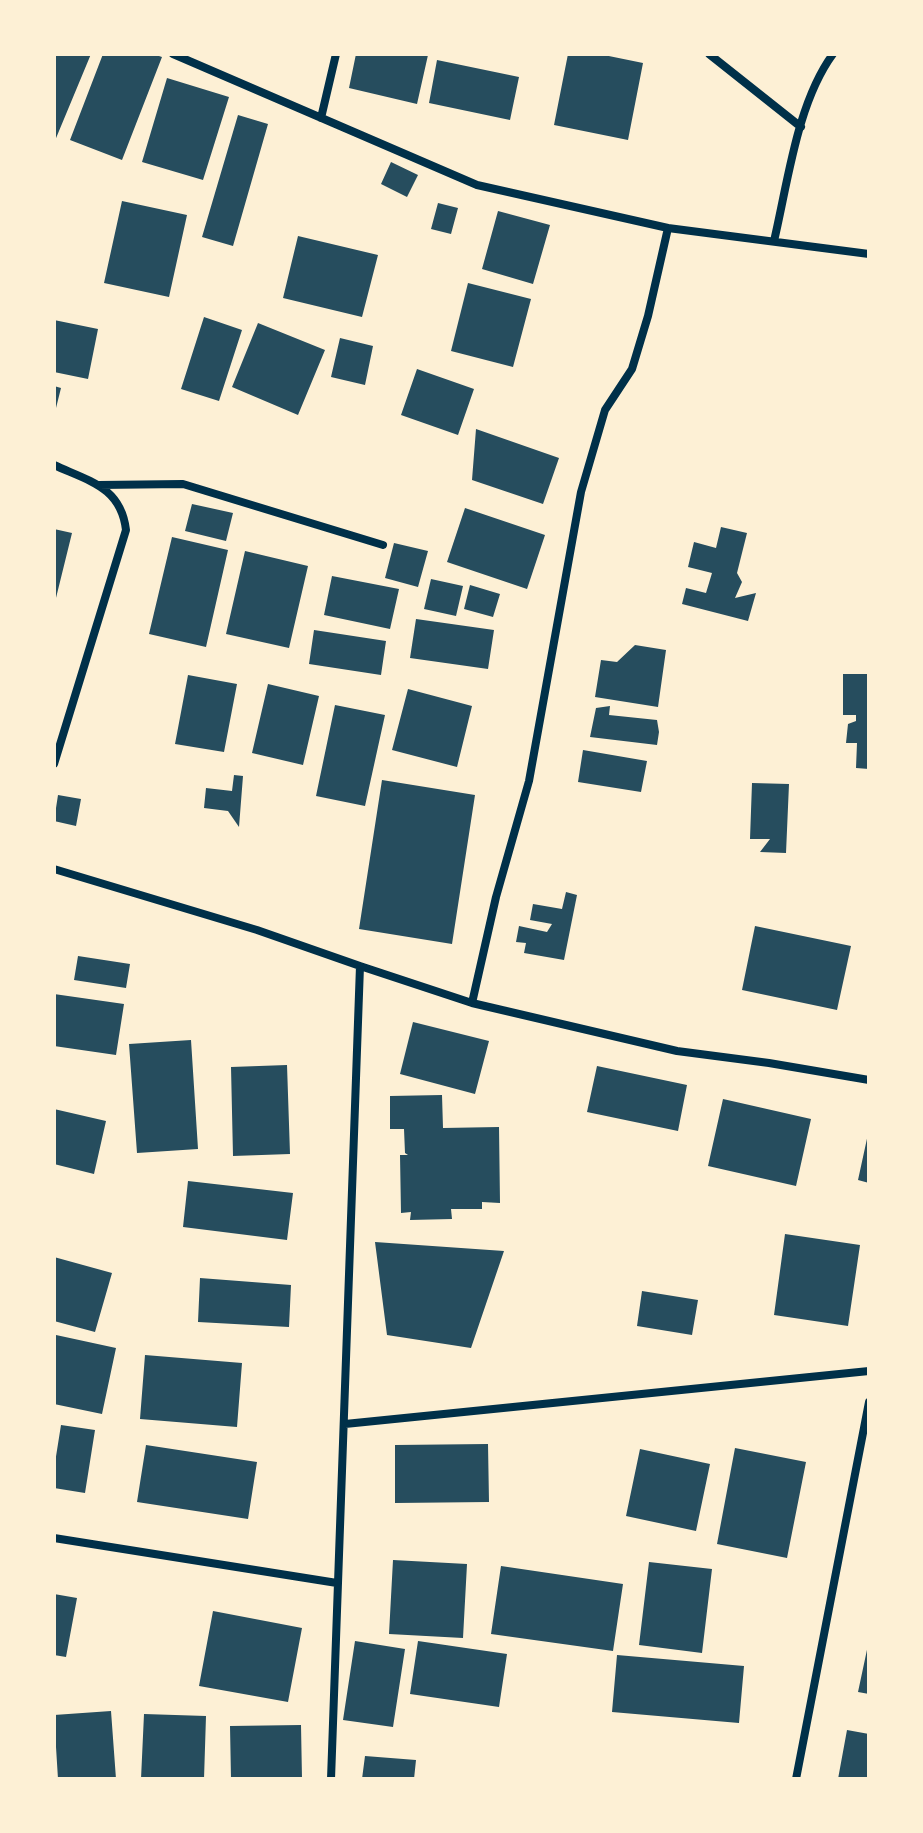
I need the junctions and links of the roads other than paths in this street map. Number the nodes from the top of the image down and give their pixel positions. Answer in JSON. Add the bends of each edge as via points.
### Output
{"nodes":[{"id":1,"x":173,"y":54,"type":"edge"},
{"id":2,"x":336,"y":54,"type":"edge"},
{"id":3,"x":709,"y":54,"type":"edge"},
{"id":4,"x":833,"y":54,"type":"edge"},
{"id":5,"x":321,"y":118,"type":"junction"},
{"id":6,"x":801,"y":127,"type":"junction"},
{"id":7,"x":668,"y":228,"type":"junction"},
{"id":8,"x":774,"y":241,"type":"junction"},
{"id":9,"x":869,"y":254,"type":"edge"},
{"id":10,"x":54,"y":465,"type":"edge"},
{"id":11,"x":99,"y":485,"type":"junction"},
{"id":12,"x":383,"y":545,"type":"dead end"},
{"id":13,"x":54,"y":764,"type":"edge"},
{"id":14,"x":54,"y":869,"type":"edge"},
{"id":15,"x":360,"y":966,"type":"junction"},
{"id":16,"x":472,"y":1003,"type":"junction"},
{"id":17,"x":869,"y":1080,"type":"edge"},
{"id":18,"x":869,"y":1371,"type":"edge"},
{"id":19,"x":869,"y":1402,"type":"edge"},
{"id":20,"x":345,"y":1424,"type":"junction"},
{"id":21,"x":54,"y":1538,"type":"edge"},
{"id":22,"x":337,"y":1583,"type":"junction"},
{"id":23,"x":331,"y":1779,"type":"edge"},
{"id":24,"x":796,"y":1779,"type":"edge"}],
"edges":[{"from":1,"to":5,"type":"street"},
{"from":2,"to":5,"type":"street"},
{"from":3,"to":6,"type":"street"},
{"from":4,"to":6,"type":"street"},
{"from":5,"to":7,"type":"street","via":[[477,185]]},
{"from":6,"to":8,"type":"street"},
{"from":7,"to":8,"type":"street"},
{"from":7,"to":16,"type":"street","via":[[632,369],[605,410],[581,492],[529,781]]},
{"from":8,"to":9,"type":"street"},
{"from":10,"to":11,"type":"street"},
{"from":11,"to":12,"type":"street","via":[[183,484]]},
{"from":11,"to":13,"type":"street","via":[[115,497],[126,530]]},
{"from":14,"to":15,"type":"street"},
{"from":15,"to":16,"type":"street"},
{"from":15,"to":20,"type":"street"},
{"from":16,"to":17,"type":"street","via":[[677,1051]]},
{"from":18,"to":20,"type":"street"},
{"from":19,"to":24,"type":"street"},
{"from":20,"to":22,"type":"street"},
{"from":21,"to":22,"type":"street"},
{"from":22,"to":23,"type":"street"}]}
